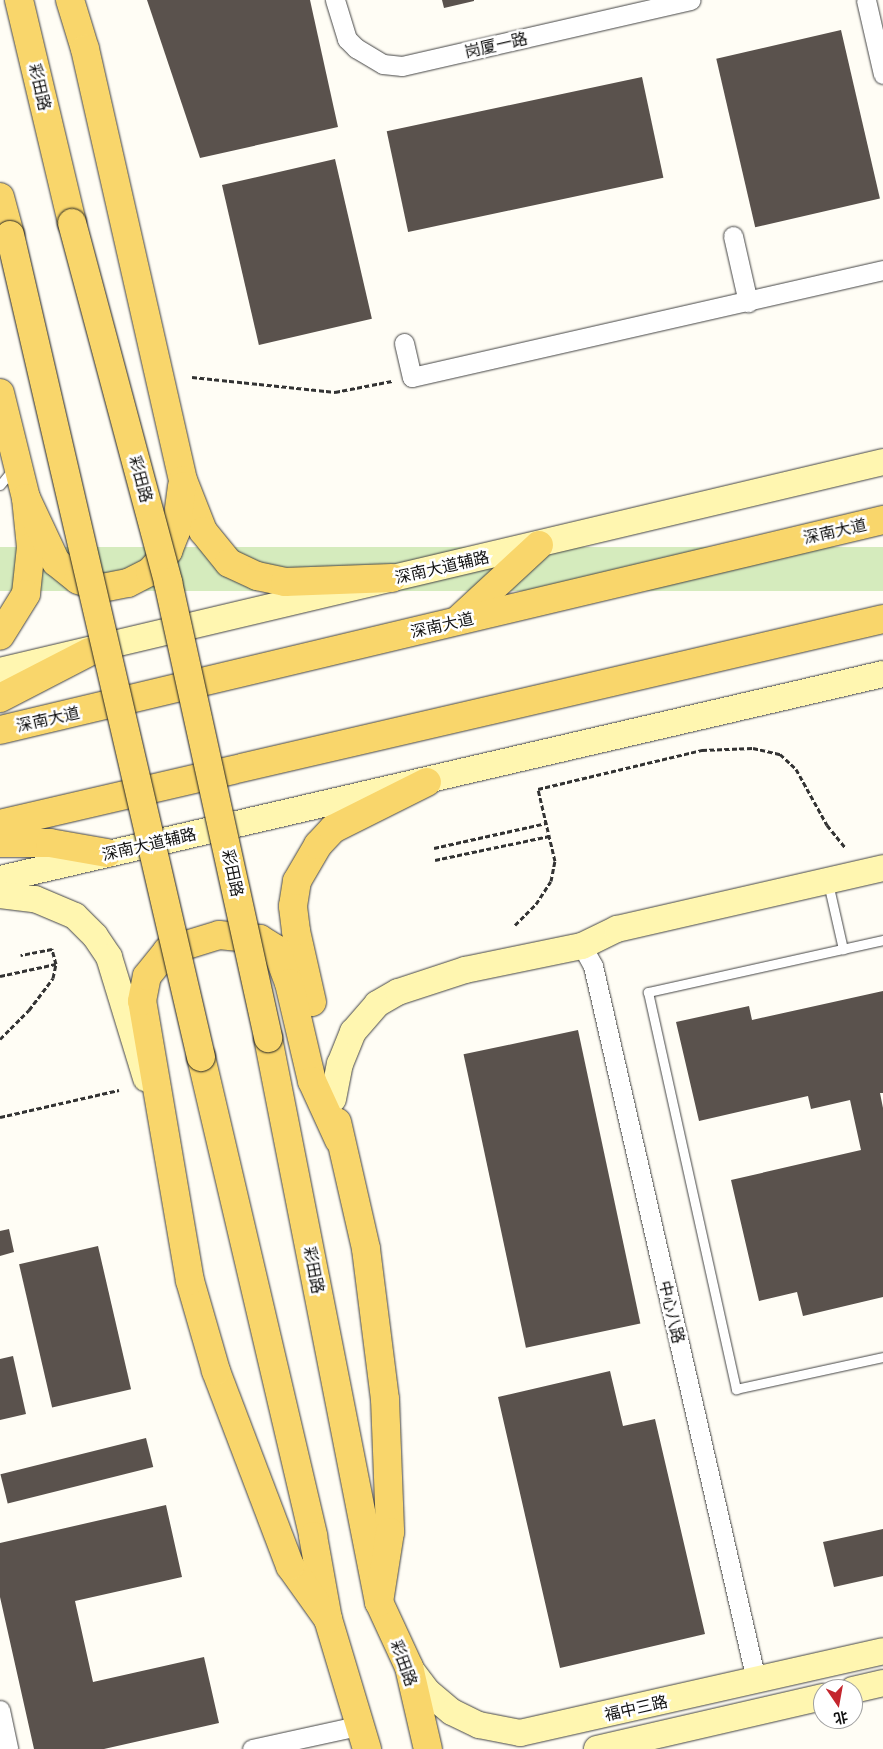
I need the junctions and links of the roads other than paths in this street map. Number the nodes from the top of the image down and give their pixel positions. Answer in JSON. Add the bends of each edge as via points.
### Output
{"nodes":[{"id":1,"x":19,"y":0,"type":"edge"},
{"id":2,"x":70,"y":0,"type":"edge"},
{"id":3,"x":334,"y":0,"type":"edge"},
{"id":4,"x":691,"y":0,"type":"edge"},
{"id":5,"x":866,"y":0,"type":"edge"},
{"id":6,"x":883,"y":74,"type":"edge"},
{"id":7,"x":0,"y":197,"type":"edge"},
{"id":8,"x":733,"y":236,"type":"dead end"},
{"id":9,"x":883,"y":270,"type":"edge"},
{"id":10,"x":748,"y":302,"type":"junction"},
{"id":11,"x":404,"y":343,"type":"dead end"},
{"id":12,"x":0,"y":393,"type":"edge"},
{"id":13,"x":17,"y":462,"type":"junction"},
{"id":14,"x":883,"y":462,"type":"edge"},
{"id":15,"x":183,"y":480,"type":"junction"},
{"id":16,"x":0,"y":484,"type":"edge"},
{"id":17,"x":26,"y":498,"type":"junction"},
{"id":18,"x":883,"y":520,"type":"edge"},
{"id":19,"x":539,"y":546,"type":"junction"},
{"id":20,"x":392,"y":578,"type":"junction"},
{"id":21,"x":883,"y":619,"type":"edge"},
{"id":22,"x":457,"y":621,"type":"junction"},
{"id":23,"x":0,"y":636,"type":"edge"},
{"id":24,"x":89,"y":652,"type":"junction"},
{"id":25,"x":0,"y":671,"type":"edge"},
{"id":26,"x":883,"y":674,"type":"edge"},
{"id":27,"x":0,"y":698,"type":"edge"},
{"id":28,"x":0,"y":730,"type":"edge"},
{"id":29,"x":426,"y":782,"type":"junction"},
{"id":30,"x":0,"y":824,"type":"edge"},
{"id":31,"x":0,"y":844,"type":"edge"},
{"id":32,"x":107,"y":853,"type":"junction"},
{"id":33,"x":883,"y":868,"type":"edge"},
{"id":34,"x":0,"y":880,"type":"edge"},
{"id":35,"x":828,"y":881,"type":"junction"},
{"id":36,"x":0,"y":895,"type":"edge"},
{"id":37,"x":883,"y":940,"type":"edge"},
{"id":38,"x":582,"y":946,"type":"junction"},
{"id":39,"x":844,"y":949,"type":"junction"},
{"id":40,"x":333,"y":1099,"type":"junction"},
{"id":41,"x":163,"y":1130,"type":"junction"},
{"id":42,"x":340,"y":1140,"type":"junction"},
{"id":43,"x":883,"y":1357,"type":"edge"},
{"id":44,"x":379,"y":1602,"type":"junction"},
{"id":45,"x":328,"y":1619,"type":"junction"},
{"id":46,"x":883,"y":1651,"type":"edge"},
{"id":47,"x":409,"y":1668,"type":"junction"},
{"id":48,"x":756,"y":1680,"type":"junction"},
{"id":49,"x":883,"y":1683,"type":"edge"},
{"id":50,"x":863,"y":1688,"type":"edge"},
{"id":51,"x":813,"y":1699,"type":"edge"},
{"id":52,"x":0,"y":1710,"type":"edge"},
{"id":53,"x":365,"y":1737,"type":"edge"},
{"id":54,"x":8,"y":1749,"type":"edge"},
{"id":55,"x":252,"y":1749,"type":"edge"},
{"id":56,"x":428,"y":1749,"type":"edge"},
{"id":57,"x":597,"y":1749,"type":"edge"}],
"edges":[{"from":1,"to":44,"type":"main road","name":"彩田路","bridge":true,"via":[[72,223],[168,582],[205,737]]},
{"from":2,"to":15,"type":"main road","via":[[85,49]]},
{"from":3,"to":4,"type":"street","name":"岗厦一路","via":[[347,39],[356,48],[383,64],[402,66]]},
{"from":5,"to":6,"type":"street"},
{"from":7,"to":45,"type":"main road","bridge":true,"via":[[313,1536]]},
{"from":8,"to":10,"type":"street"},
{"from":9,"to":10,"type":"street"},
{"from":10,"to":11,"type":"street","via":[[412,377]]},
{"from":12,"to":13,"type":"main road"},
{"from":13,"to":16,"type":"lane"},
{"from":13,"to":17,"type":"main road"},
{"from":14,"to":19,"type":"main road","name":"深南大道辅路"},
{"from":15,"to":17,"type":"main road","via":[[176,531],[168,551],[150,572],[128,583],[102,588],[78,580],[56,562]]},
{"from":15,"to":20,"type":"main road","via":[[203,531],[215,548],[240,570],[285,582]]},
{"from":17,"to":23,"type":"main road","via":[[31,546],[30,575],[20,607]]},
{"from":18,"to":22,"type":"main road","name":"深南大道"},
{"from":19,"to":20,"type":"main road","name":"深南大道辅路"},
{"from":19,"to":22,"type":"main road"},
{"from":20,"to":24,"type":"main road","name":"深南大道辅路"},
{"from":21,"to":30,"type":"main road"},
{"from":22,"to":28,"type":"main road","name":"深南大道"},
{"from":24,"to":25,"type":"main road","name":"深南大道辅路"},
{"from":24,"to":27,"type":"main road"},
{"from":26,"to":29,"type":"main road","name":"深南大道辅路"},
{"from":29,"to":32,"type":"main road","name":"深南大道辅路"},
{"from":29,"to":40,"type":"main road","via":[[333,829],[318,845],[297,881],[293,906],[296,931]]},
{"from":31,"to":32,"type":"main road","via":[[50,843]]},
{"from":32,"to":34,"type":"main road","name":"深南大道辅路"},
{"from":33,"to":35,"type":"main road"},
{"from":35,"to":38,"type":"main road","via":[[617,929]]},
{"from":35,"to":39,"type":"lane"},
{"from":36,"to":41,"type":"main road","via":[[35,898],[75,916],[95,936],[109,957]]},
{"from":37,"to":39,"type":"lane"},
{"from":38,"to":40,"type":"main road","via":[[465,970],[398,992],[377,1004],[353,1032],[346,1046]]},
{"from":38,"to":48,"type":"street","name":"中心八路","via":[[593,966]]},
{"from":39,"to":43,"type":"lane","via":[[648,992],[736,1389]]},
{"from":40,"to":42,"type":"main road"},
{"from":41,"to":42,"type":"main road","via":[[142,1001],[147,976],[167,951],[179,945],[209,937],[240,935],[260,939],[276,949],[283,964],[312,1081]]},
{"from":41,"to":45,"type":"main road","via":[[190,1281],[216,1371],[290,1566]]},
{"from":42,"to":44,"type":"main road","via":[[366,1249],[385,1399],[390,1532]]},
{"from":44,"to":47,"type":"main road","name":"彩田路"},
{"from":45,"to":53,"type":"main road"},
{"from":46,"to":48,"type":"main road","name":"福中三路"},
{"from":47,"to":48,"type":"main road","name":"福中三路","via":[[428,1692],[452,1712],[478,1725],[520,1733]]},
{"from":47,"to":56,"type":"main road","name":"彩田路"},
{"from":49,"to":50,"type":"main road"},
{"from":51,"to":57,"type":"main road","name":"福中三路"},
{"from":52,"to":54,"type":"street"},
{"from":53,"to":55,"type":"street"}]}
